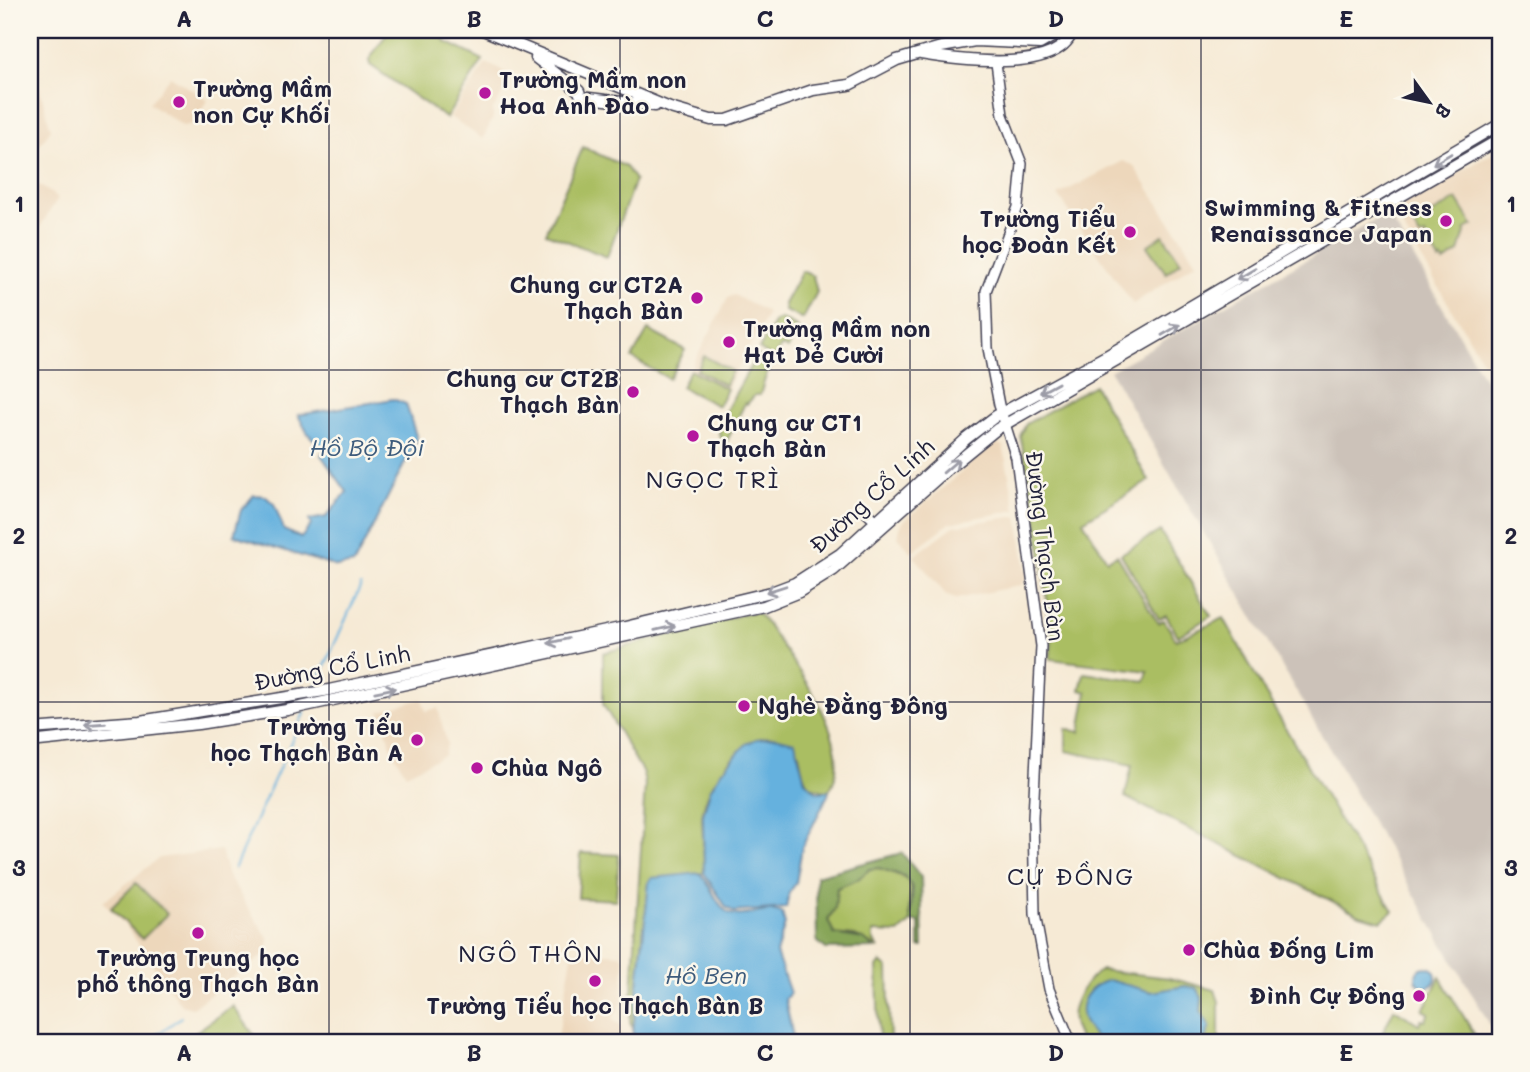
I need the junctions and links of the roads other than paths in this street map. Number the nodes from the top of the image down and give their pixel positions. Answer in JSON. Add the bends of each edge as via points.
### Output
{"nodes":[{"id":1,"x":483,"y":30,"type":"edge"},
{"id":2,"x":1064,"y":30,"type":"edge"},
{"id":3,"x":1073,"y":30,"type":"edge"},
{"id":4,"x":525,"y":49,"type":"junction"},
{"id":5,"x":917,"y":54,"type":"junction"},
{"id":6,"x":996,"y":63,"type":"junction"},
{"id":7,"x":670,"y":108,"type":"junction"},
{"id":8,"x":1500,"y":124,"type":"edge"},
{"id":9,"x":1500,"y":138,"type":"edge"},
{"id":10,"x":1002,"y":413,"type":"junction"},
{"id":11,"x":1006,"y":425,"type":"junction"},
{"id":12,"x":862,"y":508,"type":"dead end"},
{"id":13,"x":876,"y":521,"type":"junction"},
{"id":14,"x":424,"y":676,"type":"junction"},
{"id":15,"x":244,"y":704,"type":"junction"},
{"id":16,"x":245,"y":717,"type":"junction"},
{"id":17,"x":30,"y":729,"type":"edge"},
{"id":18,"x":30,"y":742,"type":"edge"},
{"id":19,"x":1071,"y":1042,"type":"edge"}],
"edges":[{"from":1,"to":4,"type":"main road"},
{"from":2,"to":5,"type":"main road","via":[[1040,44],[975,41]]},
{"from":3,"to":6,"type":"main road","via":[[1063,48],[1053,54]]},
{"from":4,"to":7,"type":"main road"},
{"from":4,"to":7,"type":"main road","via":[[581,97]]},
{"from":5,"to":6,"type":"main road"},
{"from":5,"to":7,"type":"main road","via":[[849,85],[780,99],[727,120]]},
{"from":6,"to":10,"type":"main road","name":"Đường Thạch Bàn","via":[[1003,115],[1021,164],[1017,207],[986,290],[988,348]]},
{"from":8,"to":10,"type":"main road","name":"Đường Cổ Linh","one_way":true},
{"from":11,"to":9,"type":"main road","name":"Đường Cổ Linh","one_way":true},
{"from":10,"to":11,"type":"main road","name":"Đường Thạch Bàn"},
{"from":10,"to":13,"type":"main road","name":"Đường Cổ Linh","via":[[966,439]]},
{"from":14,"to":11,"type":"main road","name":"Đường Cổ Linh","one_way":true,"via":[[785,599],[834,570],[971,449]]},
{"from":11,"to":19,"type":"main road","name":"Đường Thạch Bàn","via":[[1021,486],[1041,646],[1033,816],[1035,914],[1049,989]]},
{"from":12,"to":13,"type":"main road"},
{"from":13,"to":14,"type":"main road","name":"Đường Cổ Linh","one_way":true,"via":[[828,564],[771,592]]},
{"from":14,"to":15,"type":"main road","name":"Đường Cổ Linh"},
{"from":16,"to":14,"type":"main road","name":"Đường Cổ Linh","one_way":true,"via":[[314,705]]},
{"from":15,"to":16,"type":"main road"},
{"from":15,"to":17,"type":"main road","name":"Đường Cổ Linh","one_way":true,"via":[[140,721]]},
{"from":16,"to":18,"type":"main road","name":"Đường Cổ Linh"}]}
